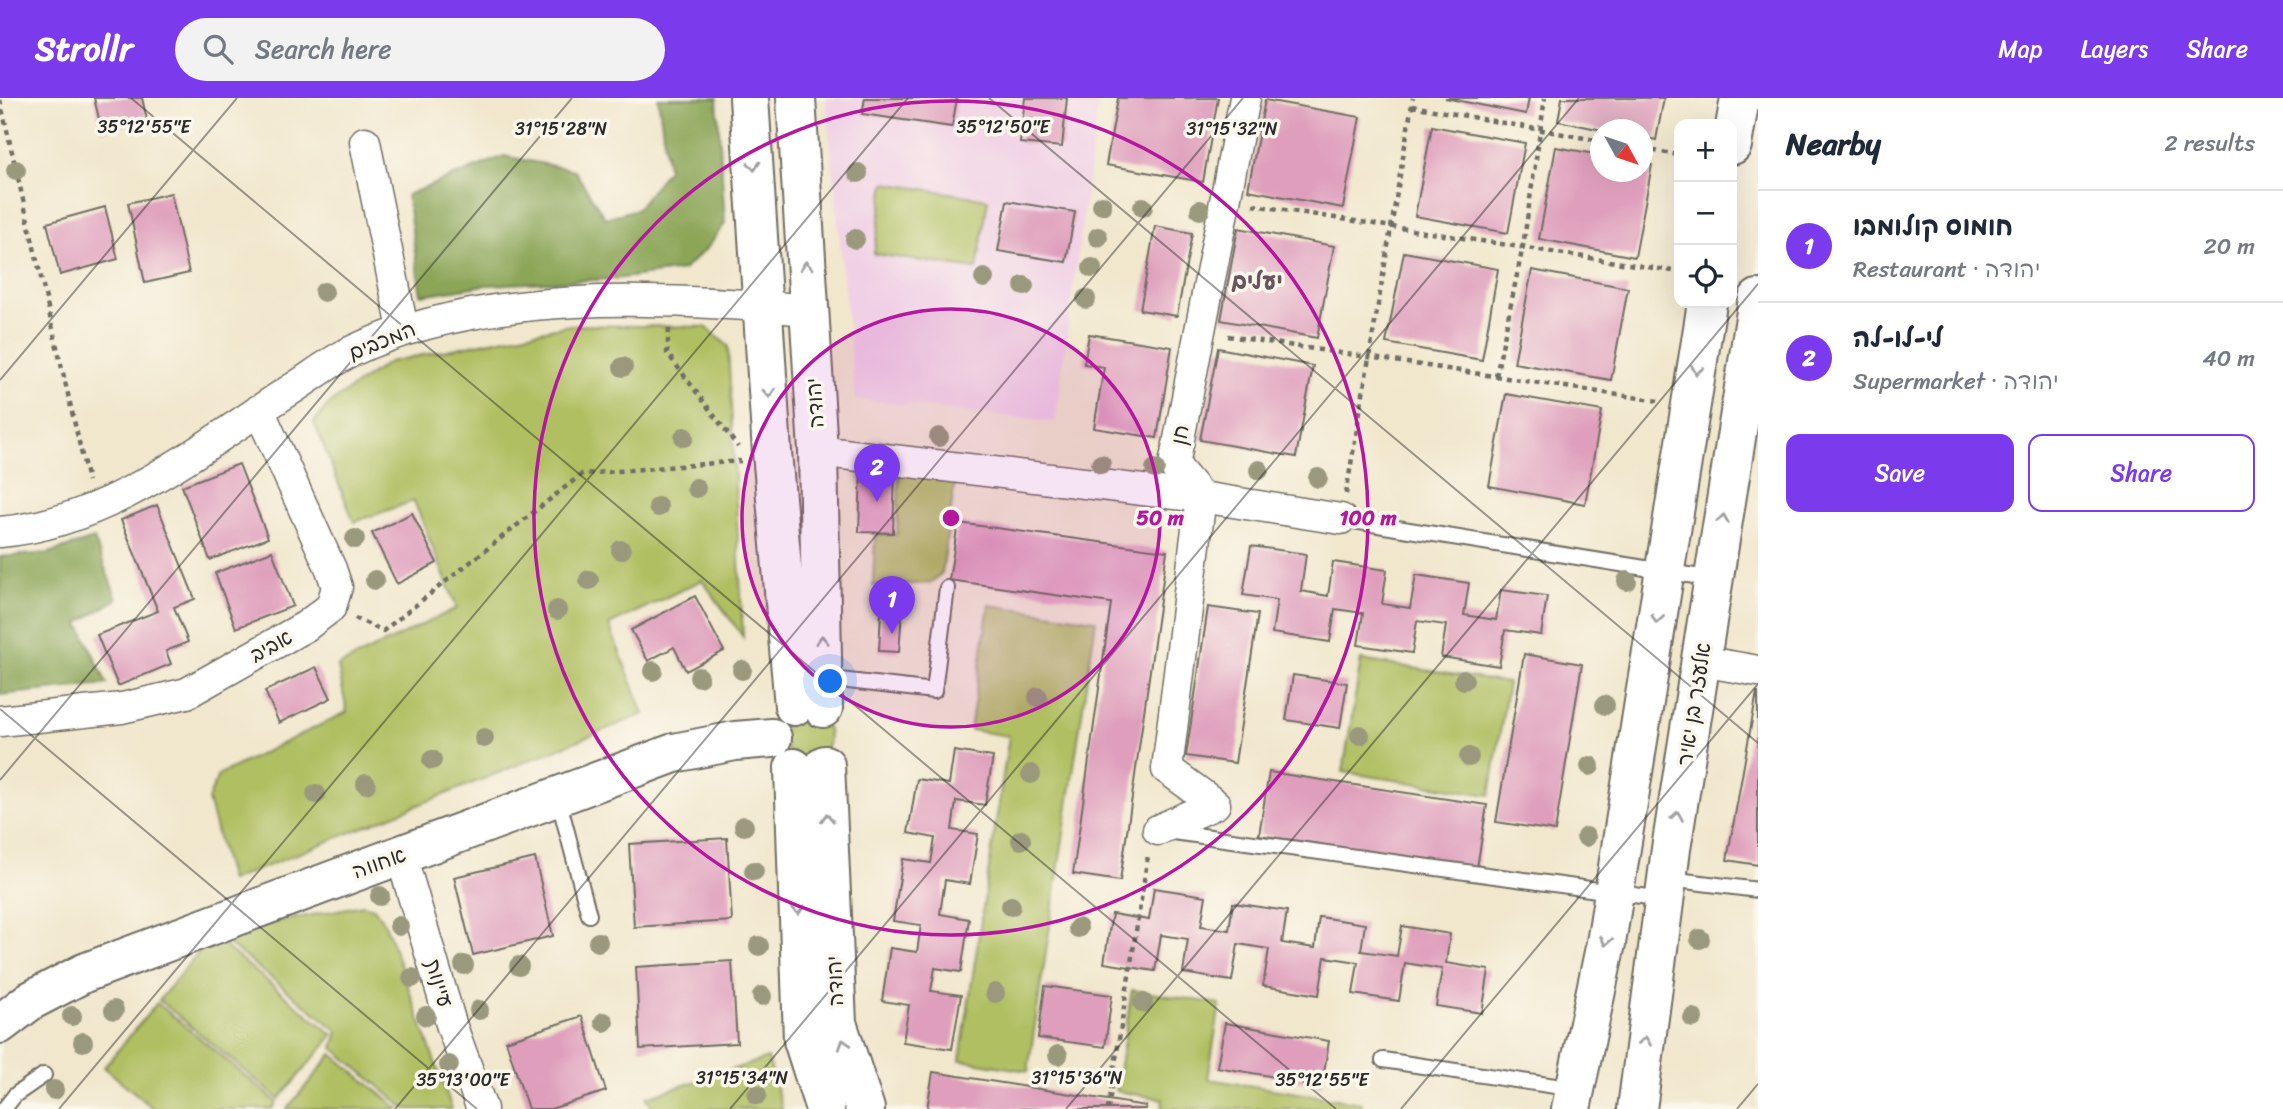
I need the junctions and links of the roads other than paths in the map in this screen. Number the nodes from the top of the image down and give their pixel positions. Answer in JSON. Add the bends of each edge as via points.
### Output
{"nodes":[{"id":1,"x":749,"y":98,"type":"edge"},
{"id":2,"x":796,"y":98,"type":"edge"},
{"id":3,"x":1245,"y":98,"type":"edge"},
{"id":4,"x":1740,"y":98,"type":"edge"},
{"id":5,"x":1736,"y":119,"type":"edge"},
{"id":6,"x":365,"y":142,"type":"dead end"},
{"id":7,"x":1758,"y":299,"type":"edge"},
{"id":8,"x":763,"y":306,"type":"junction"},
{"id":9,"x":1706,"y":308,"type":"edge"},
{"id":10,"x":809,"y":310,"type":"junction"},
{"id":11,"x":403,"y":329,"type":"junction"},
{"id":12,"x":260,"y":410,"type":"junction"},
{"id":13,"x":818,"y":451,"type":"junction"},
{"id":14,"x":1201,"y":497,"type":"junction"},
{"id":15,"x":1341,"y":519,"type":"joint"},
{"id":16,"x":0,"y":532,"type":"edge"},
{"id":17,"x":1665,"y":571,"type":"junction"},
{"id":18,"x":1714,"y":579,"type":"junction"},
{"id":19,"x":947,"y":588,"type":"dead end"},
{"id":20,"x":1701,"y":662,"type":"junction"},
{"id":21,"x":1758,"y":671,"type":"edge"},
{"id":22,"x":813,"y":697,"type":"junction"},
{"id":23,"x":0,"y":721,"type":"edge"},
{"id":24,"x":797,"y":757,"type":"junction"},
{"id":25,"x":558,"y":796,"type":"junction"},
{"id":26,"x":1154,"y":838,"type":"joint"},
{"id":27,"x":401,"y":855,"type":"junction"},
{"id":28,"x":1666,"y":889,"type":"junction"},
{"id":29,"x":1758,"y":890,"type":"edge"},
{"id":30,"x":1614,"y":893,"type":"junction"},
{"id":31,"x":589,"y":915,"type":"dead end"},
{"id":32,"x":0,"y":1024,"type":"edge"},
{"id":33,"x":1383,"y":1060,"type":"dead end"},
{"id":34,"x":44,"y":1075,"type":"dead end"},
{"id":35,"x":1573,"y":1099,"type":"edge"},
{"id":36,"x":4,"y":1109,"type":"edge"},
{"id":37,"x":482,"y":1109,"type":"edge"},
{"id":38,"x":825,"y":1109,"type":"edge"},
{"id":39,"x":865,"y":1109,"type":"edge"},
{"id":40,"x":1637,"y":1109,"type":"edge"}],
"edges":[{"from":1,"to":8,"type":"street","one_way":true},
{"from":10,"to":2,"type":"street","name":"יהודה","one_way":true},
{"from":3,"to":14,"type":"street","name":"חן","via":[[1174,465]]},
{"from":4,"to":5,"type":"street"},
{"from":6,"to":11,"type":"street"},
{"from":18,"to":7,"type":"street","name":"אלעזר בן יאיר","one_way":true},
{"from":8,"to":10,"type":"street","name":"המכבים"},
{"from":8,"to":11,"type":"street","name":"המכבים","via":[[582,301],[522,306]]},
{"from":8,"to":22,"type":"street","one_way":true},
{"from":9,"to":17,"type":"street","one_way":true},
{"from":10,"to":13,"type":"street","name":"יהודה"},
{"from":11,"to":12,"type":"street","name":"המכבים","via":[[347,353]]},
{"from":12,"to":16,"type":"street","name":"המכבים","via":[[146,483],[95,509],[50,525]]},
{"from":12,"to":23,"type":"street","name":"אביב","via":[[331,569],[337,587],[331,607],[187,693],[122,708]]},
{"from":13,"to":14,"type":"street"},
{"from":22,"to":13,"type":"street","name":"יהודה","one_way":true},
{"from":14,"to":15,"type":"street"},
{"from":14,"to":26,"type":"street","via":[[1167,769],[1216,804]]},
{"from":15,"to":17,"type":"lane"},
{"from":17,"to":18,"type":"lane"},
{"from":17,"to":30,"type":"street","one_way":true},
{"from":18,"to":20,"type":"street","name":"אלעזר בן יאיר"},
{"from":19,"to":22,"type":"lane","via":[[934,691]]},
{"from":20,"to":21,"type":"street"},
{"from":28,"to":20,"type":"street","name":"אלעזר בן יאיר","one_way":true},
{"from":22,"to":24,"type":"street","via":[[780,716]]},
{"from":22,"to":24,"type":"street","via":[[832,716],[838,747]]},
{"from":24,"to":25,"type":"street","name":"אחווה","via":[[735,741],[674,753]]},
{"from":24,"to":38,"type":"street","name":"יהודה","one_way":true,"via":[[803,1040]]},
{"from":39,"to":24,"type":"street","name":"יהודה","one_way":true,"via":[[837,1023]]},
{"from":25,"to":27,"type":"street","name":"אחווה"},
{"from":25,"to":31,"type":"lane"},
{"from":26,"to":30,"type":"lane"},
{"from":27,"to":32,"type":"street","name":"אחווה","via":[[84,973],[30,1001]]},
{"from":27,"to":37,"type":"street","name":"עיינות","via":[[452,1027]]},
{"from":28,"to":29,"type":"lane"},
{"from":28,"to":30,"type":"lane"},
{"from":40,"to":28,"type":"street","name":"אלעזר בן יאיר","one_way":true},
{"from":30,"to":35,"type":"street","one_way":true},
{"from":33,"to":35,"type":"lane"},
{"from":34,"to":36,"type":"lane","via":[[15,1095]]}]}
